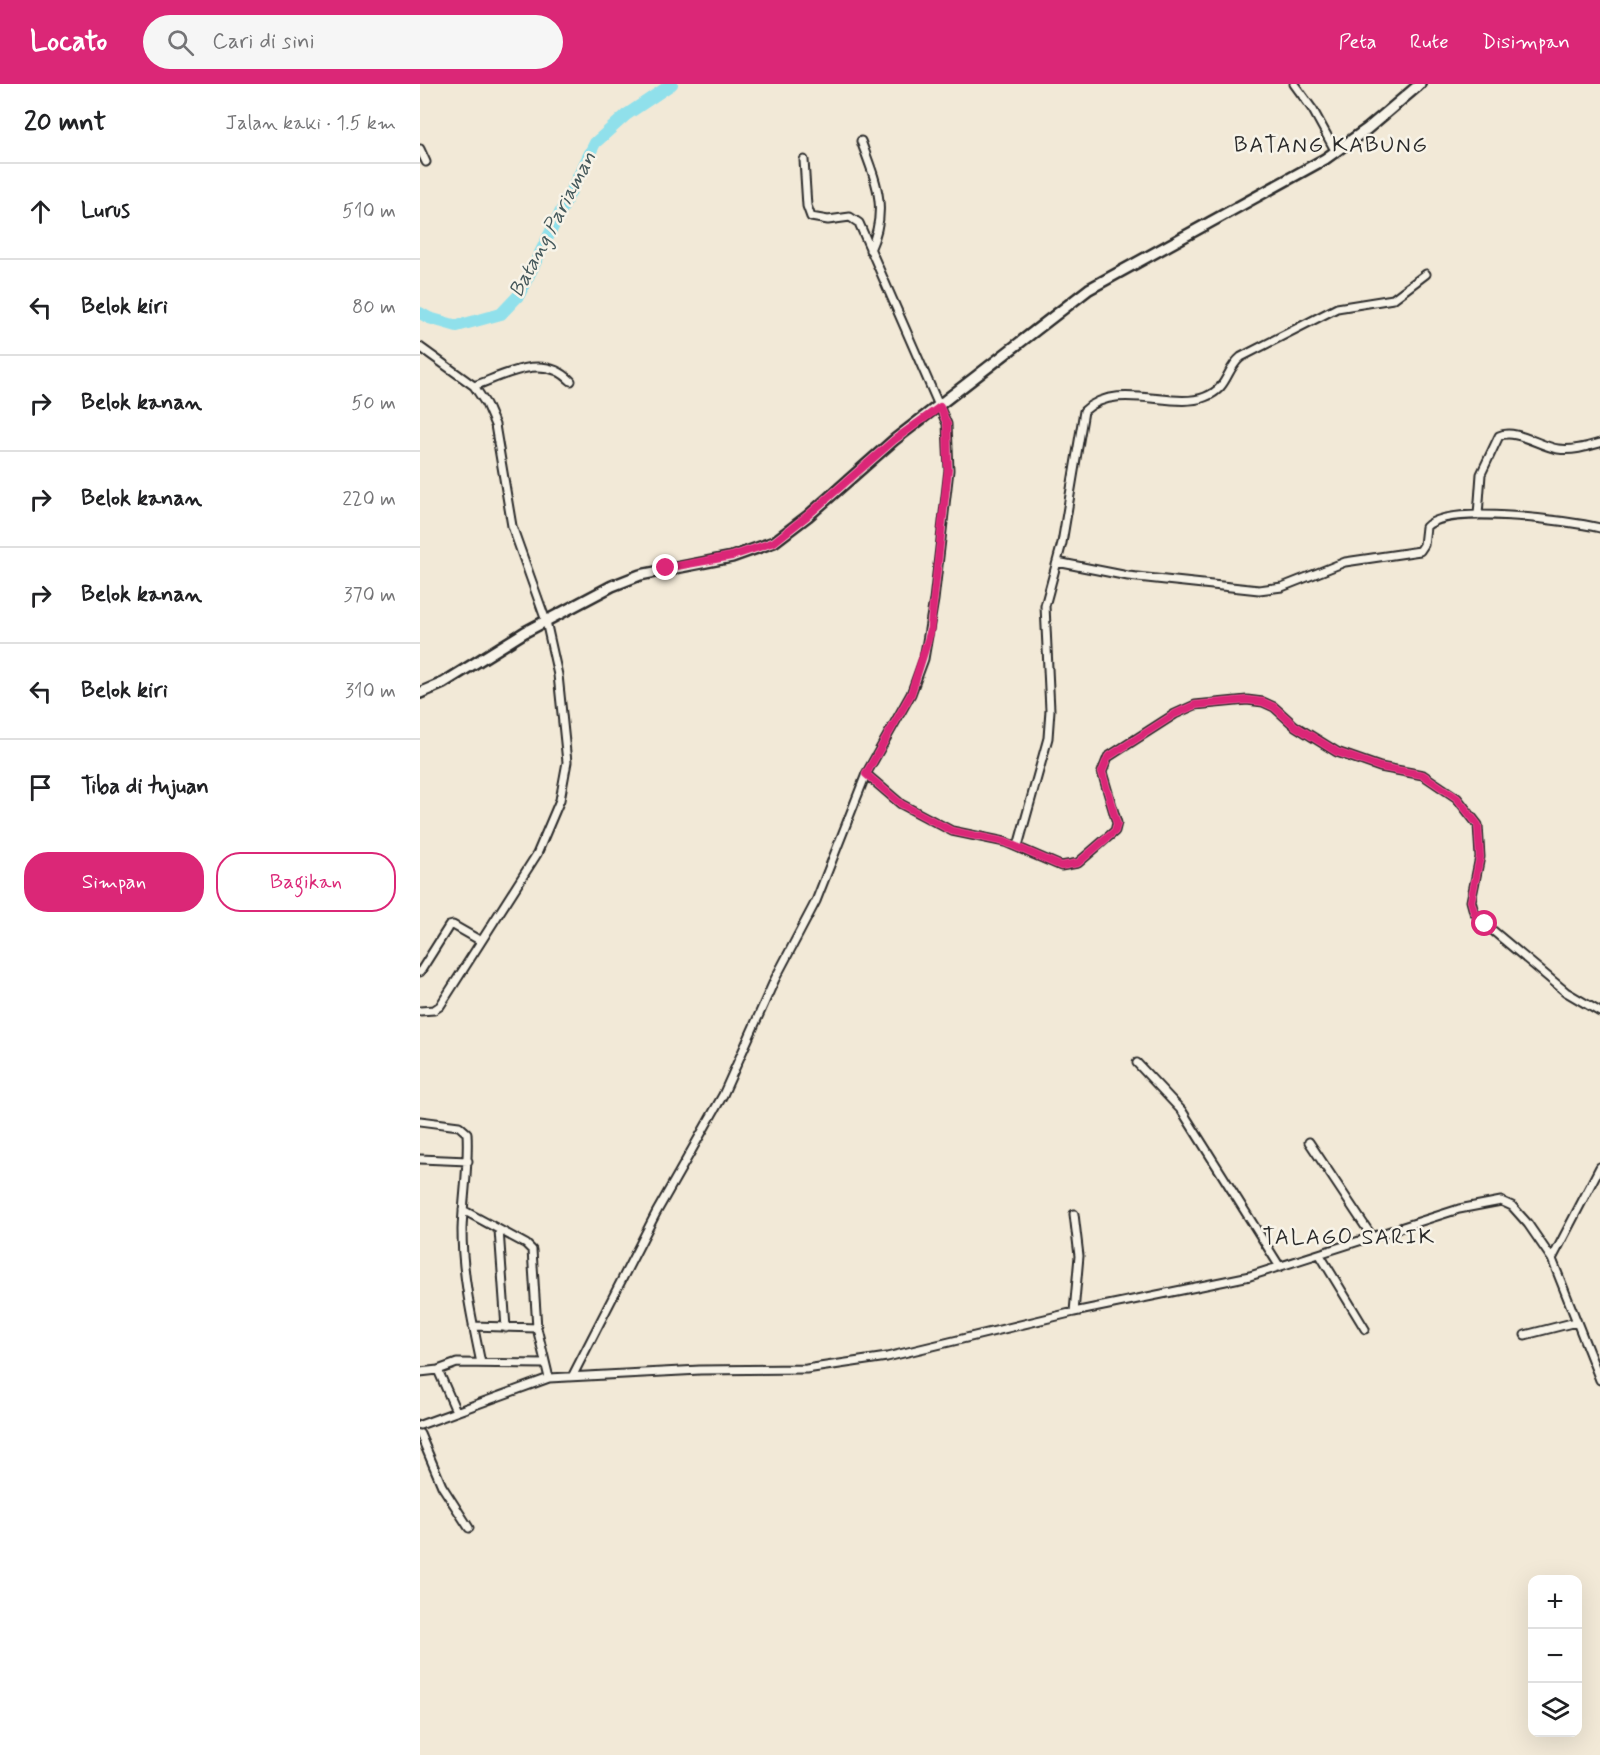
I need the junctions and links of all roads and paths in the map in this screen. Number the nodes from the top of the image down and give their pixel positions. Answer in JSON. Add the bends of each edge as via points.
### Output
{"nodes":[{"id":1,"x":1294,"y":84,"type":"edge"},
{"id":2,"x":1420,"y":84,"type":"edge"},
{"id":3,"x":861,"y":141,"type":"dead end"},
{"id":4,"x":420,"y":149,"type":"edge"},
{"id":5,"x":1336,"y":152,"type":"junction"},
{"id":6,"x":804,"y":160,"type":"dead end"},
{"id":7,"x":426,"y":162,"type":"dead end"},
{"id":8,"x":870,"y":250,"type":"junction"},
{"id":9,"x":1426,"y":274,"type":"dead end"},
{"id":10,"x":420,"y":346,"type":"edge"},
{"id":11,"x":571,"y":381,"type":"dead end"},
{"id":12,"x":474,"y":386,"type":"junction"},
{"id":13,"x":940,"y":407,"type":"junction"},
{"id":14,"x":1600,"y":442,"type":"edge"},
{"id":15,"x":1478,"y":515,"type":"junction"},
{"id":16,"x":1600,"y":528,"type":"edge"},
{"id":17,"x":1057,"y":562,"type":"junction"},
{"id":18,"x":546,"y":621,"type":"junction"},
{"id":19,"x":420,"y":693,"type":"edge"},
{"id":20,"x":866,"y":774,"type":"junction"},
{"id":21,"x":1018,"y":846,"type":"junction"},
{"id":22,"x":481,"y":941,"type":"junction"},
{"id":23,"x":420,"y":972,"type":"edge"},
{"id":24,"x":420,"y":1011,"type":"edge"},
{"id":25,"x":1600,"y":1012,"type":"edge"},
{"id":26,"x":1137,"y":1063,"type":"dead end"},
{"id":27,"x":420,"y":1121,"type":"edge"},
{"id":28,"x":1310,"y":1142,"type":"dead end"},
{"id":29,"x":420,"y":1159,"type":"edge"},
{"id":30,"x":468,"y":1161,"type":"junction"},
{"id":31,"x":1600,"y":1167,"type":"edge"},
{"id":32,"x":463,"y":1210,"type":"junction"},
{"id":33,"x":1074,"y":1214,"type":"dead end"},
{"id":34,"x":498,"y":1230,"type":"junction"},
{"id":35,"x":1373,"y":1238,"type":"junction"},
{"id":36,"x":1320,"y":1255,"type":"junction"},
{"id":37,"x":1552,"y":1259,"type":"junction"},
{"id":38,"x":1280,"y":1266,"type":"junction"},
{"id":39,"x":1074,"y":1312,"type":"junction"},
{"id":40,"x":1576,"y":1322,"type":"junction"},
{"id":41,"x":473,"y":1326,"type":"junction"},
{"id":42,"x":506,"y":1328,"type":"junction"},
{"id":43,"x":537,"y":1328,"type":"junction"},
{"id":44,"x":1365,"y":1329,"type":"dead end"},
{"id":45,"x":1525,"y":1335,"type":"dead end"},
{"id":46,"x":481,"y":1363,"type":"junction"},
{"id":47,"x":545,"y":1364,"type":"junction"},
{"id":48,"x":438,"y":1370,"type":"junction"},
{"id":49,"x":420,"y":1372,"type":"edge"},
{"id":50,"x":573,"y":1376,"type":"junction"},
{"id":51,"x":549,"y":1378,"type":"junction"},
{"id":52,"x":1600,"y":1380,"type":"edge"},
{"id":53,"x":456,"y":1411,"type":"junction"},
{"id":54,"x":420,"y":1425,"type":"edge"},
{"id":55,"x":420,"y":1434,"type":"edge"},
{"id":56,"x":469,"y":1528,"type":"dead end"}],
"edges":[{"from":1,"to":5,"type":"street"},
{"from":2,"to":5,"type":"street"},
{"from":3,"to":8,"type":"street","via":[[881,207]]},
{"from":4,"to":7,"type":"street"},
{"from":5,"to":13,"type":"street","via":[[1089,289]]},
{"from":6,"to":8,"type":"street","via":[[811,217],[854,219]]},
{"from":8,"to":13,"type":"street"},
{"from":9,"to":17,"type":"street","via":[[1393,299],[1337,308],[1240,357],[1222,387],[1203,398],[1122,397],[1088,406],[1081,415],[1070,502]]},
{"from":10,"to":12,"type":"street"},
{"from":11,"to":12,"type":"street","via":[[563,373],[534,367]]},
{"from":12,"to":18,"type":"street","via":[[495,425],[512,526]]},
{"from":13,"to":18,"type":"street","via":[[763,548],[640,575]]},
{"from":13,"to":20,"type":"street","via":[[947,424],[948,470],[930,633],[911,694]]},
{"from":14,"to":15,"type":"street","via":[[1558,449],[1508,434],[1499,436],[1481,474]]},
{"from":15,"to":16,"type":"street","via":[[1537,517]]},
{"from":15,"to":17,"type":"street","via":[[1432,522],[1426,527],[1420,551],[1345,562],[1272,589],[1241,590],[1128,576]]},
{"from":17,"to":21,"type":"street","via":[[1044,614],[1049,732]]},
{"from":18,"to":19,"type":"street"},
{"from":18,"to":22,"type":"street","via":[[565,729],[567,762],[560,800],[537,854]]},
{"from":20,"to":21,"type":"street","via":[[901,804],[952,831]]},
{"from":20,"to":50,"type":"street","via":[[816,901],[775,979],[723,1095],[656,1213]]},
{"from":21,"to":25,"type":"street","via":[[1061,866],[1078,863],[1115,831],[1117,824],[1102,772],[1108,757],[1195,705],[1263,702],[1337,752],[1380,767],[1423,775],[1457,798],[1478,825],[1481,837],[1471,901],[1474,912],[1566,992]]},
{"from":22,"to":23,"type":"street","via":[[449,926]]},
{"from":22,"to":24,"type":"street","via":[[440,1006]]},
{"from":26,"to":38,"type":"street","via":[[1182,1111]]},
{"from":27,"to":30,"type":"street","via":[[464,1129]]},
{"from":28,"to":35,"type":"street"},
{"from":29,"to":30,"type":"street"},
{"from":30,"to":32,"type":"street"},
{"from":31,"to":37,"type":"street"},
{"from":32,"to":34,"type":"street"},
{"from":32,"to":41,"type":"street"},
{"from":33,"to":39,"type":"street","via":[[1079,1256]]},
{"from":34,"to":42,"type":"street"},
{"from":34,"to":43,"type":"street","via":[[532,1250]]},
{"from":35,"to":36,"type":"street"},
{"from":35,"to":37,"type":"street","via":[[1459,1209],[1501,1201],[1512,1206],[1528,1224]]},
{"from":36,"to":38,"type":"street"},
{"from":36,"to":44,"type":"street"},
{"from":37,"to":40,"type":"street"},
{"from":38,"to":39,"type":"street"},
{"from":39,"to":50,"type":"street","via":[[887,1357],[806,1369]]},
{"from":40,"to":45,"type":"street"},
{"from":40,"to":52,"type":"street"},
{"from":41,"to":42,"type":"street"},
{"from":41,"to":46,"type":"street"},
{"from":42,"to":43,"type":"street"},
{"from":43,"to":47,"type":"street"},
{"from":46,"to":47,"type":"street"},
{"from":46,"to":48,"type":"street","via":[[457,1363]]},
{"from":47,"to":51,"type":"street"},
{"from":48,"to":49,"type":"street"},
{"from":48,"to":53,"type":"street"},
{"from":50,"to":51,"type":"street"},
{"from":51,"to":53,"type":"street"},
{"from":53,"to":54,"type":"street"},
{"from":55,"to":56,"type":"street","via":[[442,1486]]}]}
